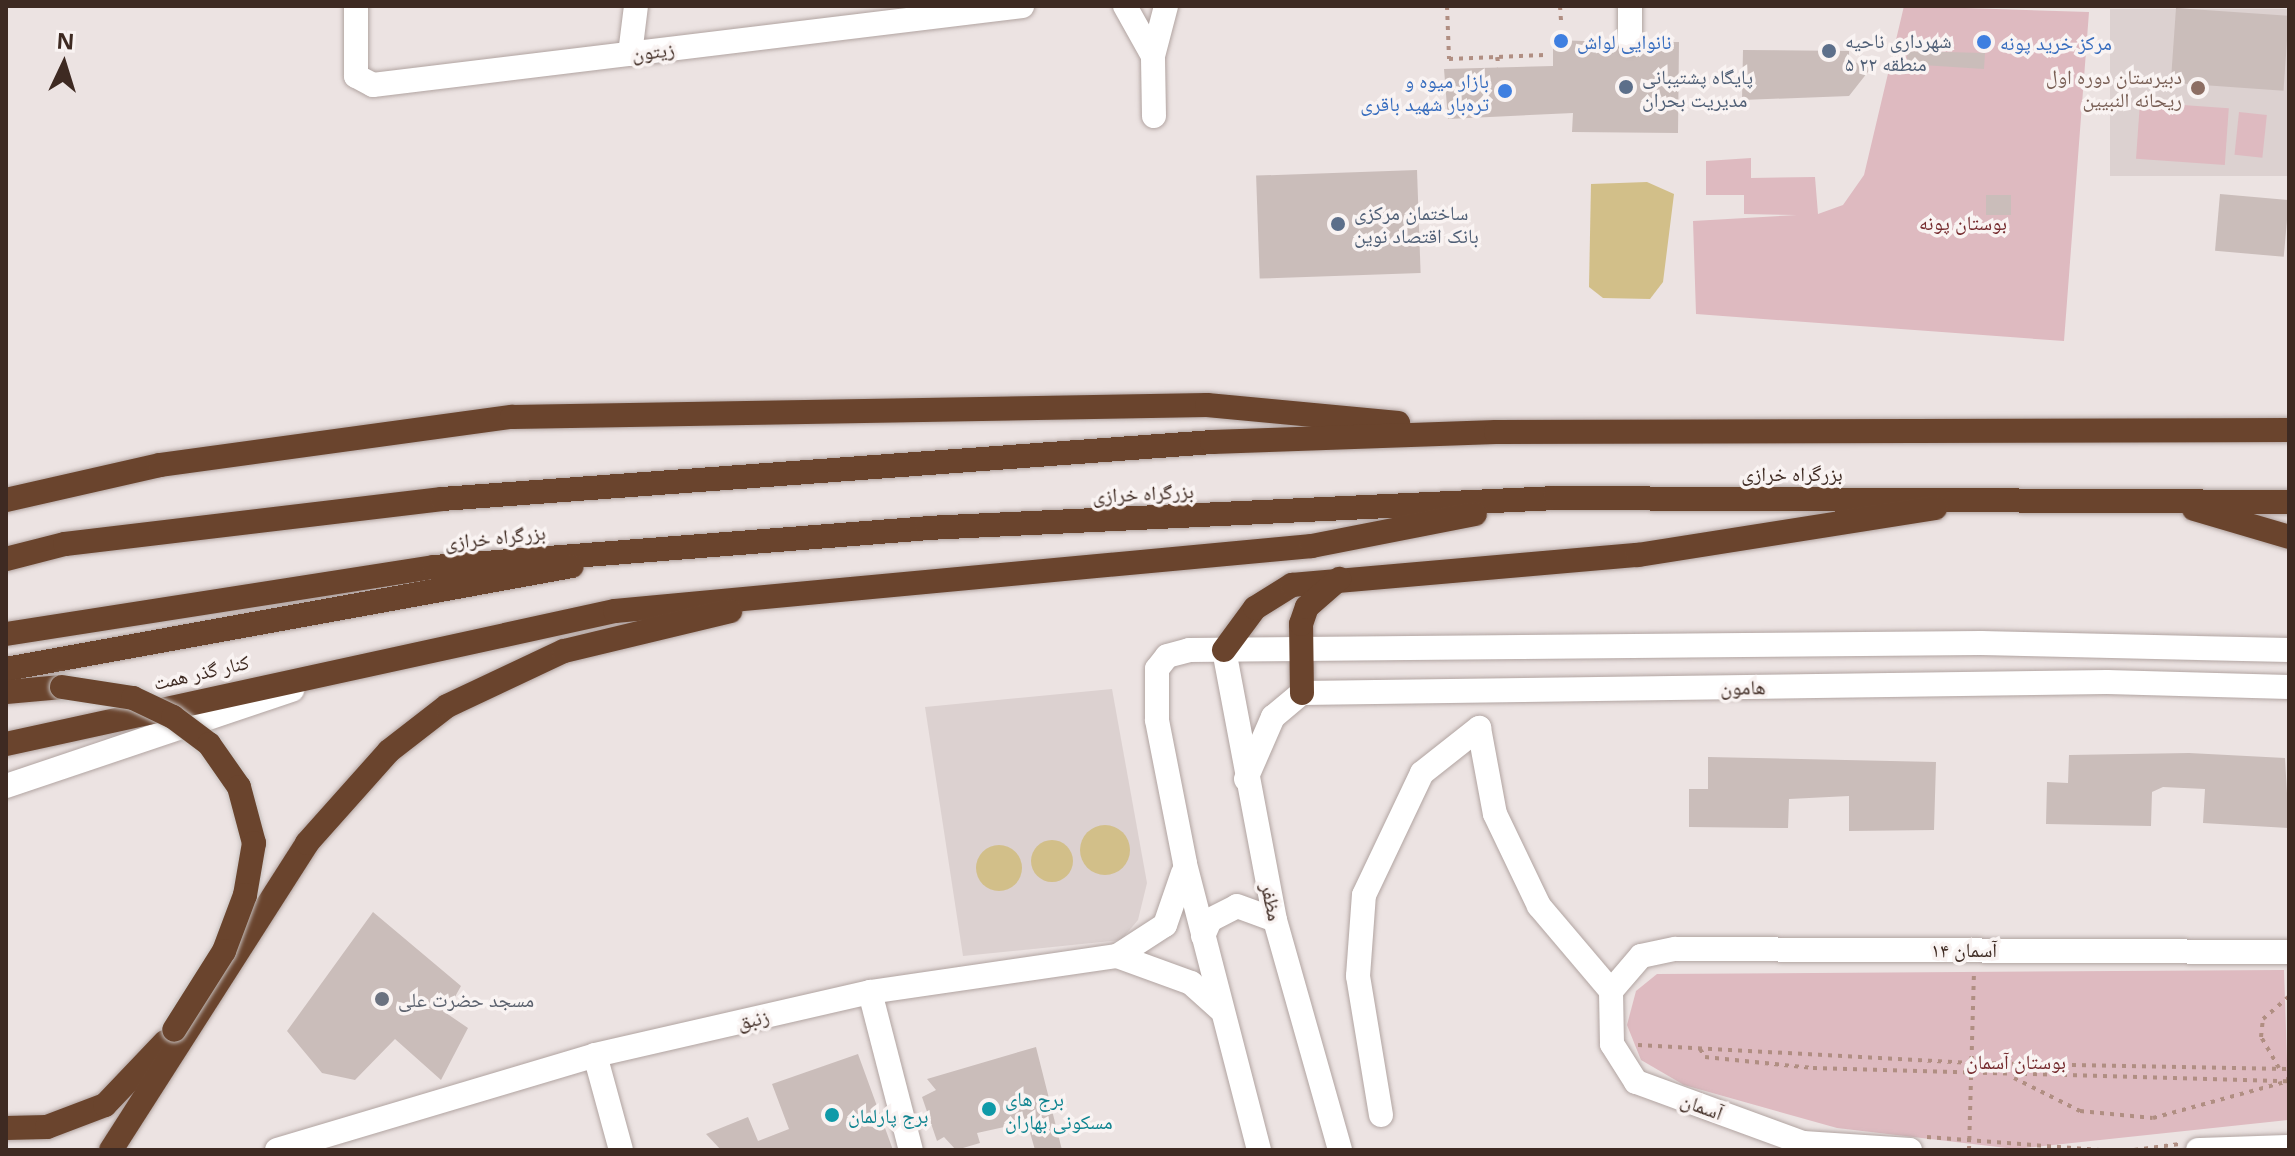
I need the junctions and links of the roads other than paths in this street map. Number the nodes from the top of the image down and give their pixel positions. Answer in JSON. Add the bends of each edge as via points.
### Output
{"nodes":[{"id":1,"x":356,"y":6,"type":"edge"},
{"id":2,"x":636,"y":6,"type":"edge"},
{"id":3,"x":1022,"y":6,"type":"edge"},
{"id":4,"x":1125,"y":6,"type":"edge"},
{"id":5,"x":1166,"y":6,"type":"edge"},
{"id":6,"x":1630,"y":6,"type":"edge"},
{"id":7,"x":947,"y":10,"type":"edge"},
{"id":8,"x":1630,"y":42,"type":"dead end"},
{"id":9,"x":630,"y":54,"type":"junction"},
{"id":10,"x":1153,"y":56,"type":"junction"},
{"id":11,"x":1154,"y":116,"type":"dead end"},
{"id":12,"x":2289,"y":430,"type":"edge"},
{"id":13,"x":1496,"y":432,"type":"junction"},
{"id":14,"x":2006,"y":496,"type":"junction"},
{"id":15,"x":1555,"y":498,"type":"junction"},
{"id":16,"x":6,"y":500,"type":"edge"},
{"id":17,"x":2165,"y":500,"type":"junction"},
{"id":18,"x":2289,"y":502,"type":"edge"},
{"id":19,"x":2289,"y":537,"type":"edge"},
{"id":20,"x":660,"y":545,"type":"junction"},
{"id":21,"x":6,"y":559,"type":"edge"},
{"id":22,"x":1339,"y":579,"type":"junction"},
{"id":23,"x":884,"y":584,"type":"junction"},
{"id":24,"x":6,"y":634,"type":"edge"},
{"id":25,"x":2164,"y":644,"type":"junction"},
{"id":26,"x":1224,"y":650,"type":"junction"},
{"id":27,"x":1302,"y":650,"type":"junction"},
{"id":28,"x":2289,"y":650,"type":"edge"},
{"id":29,"x":407,"y":652,"type":"junction"},
{"id":30,"x":6,"y":669,"type":"edge"},
{"id":31,"x":2161,"y":683,"type":"junction"},
{"id":32,"x":2289,"y":687,"type":"edge"},
{"id":33,"x":6,"y":692,"type":"edge"},
{"id":34,"x":1302,"y":693,"type":"junction"},
{"id":35,"x":6,"y":744,"type":"edge"},
{"id":36,"x":1246,"y":779,"type":"junction"},
{"id":37,"x":6,"y":786,"type":"edge"},
{"id":38,"x":1185,"y":863,"type":"junction"},
{"id":39,"x":1275,"y":920,"type":"junction"},
{"id":40,"x":1203,"y":936,"type":"junction"},
{"id":41,"x":2289,"y":952,"type":"edge"},
{"id":42,"x":1117,"y":956,"type":"junction"},
{"id":43,"x":1611,"y":991,"type":"junction"},
{"id":44,"x":870,"y":992,"type":"junction"},
{"id":45,"x":1220,"y":1009,"type":"junction"},
{"id":46,"x":595,"y":1055,"type":"junction"},
{"id":47,"x":1381,"y":1115,"type":"dead end"},
{"id":48,"x":6,"y":1128,"type":"edge"},
{"id":49,"x":1910,"y":1144,"type":"edge"},
{"id":50,"x":2289,"y":1147,"type":"edge"},
{"id":51,"x":111,"y":1150,"type":"edge"},
{"id":52,"x":277,"y":1150,"type":"edge"},
{"id":53,"x":621,"y":1150,"type":"edge"},
{"id":54,"x":911,"y":1150,"type":"edge"},
{"id":55,"x":1259,"y":1150,"type":"edge"},
{"id":56,"x":1340,"y":1150,"type":"edge"},
{"id":57,"x":2198,"y":1150,"type":"edge"}],
"edges":[{"from":1,"to":9,"type":"street","name":"زیتون","via":[[356,76],[373,85]]},
{"from":2,"to":9,"type":"street"},
{"from":3,"to":7,"type":"street","name":"زیتون"},
{"from":4,"to":10,"type":"street"},
{"from":5,"to":10,"type":"street"},
{"from":6,"to":8,"type":"street"},
{"from":7,"to":9,"type":"street","name":"زیتون"},
{"from":10,"to":11,"type":"street"},
{"from":12,"to":13,"type":"highway","name":"بزرگراه خرازی"},
{"from":13,"to":16,"type":"highway","via":[[1207,405],[512,417],[160,465]]},
{"from":13,"to":21,"type":"highway","name":"بزرگراه خرازی","via":[[1212,442],[474,496],[65,544]]},
{"from":14,"to":15,"type":"highway","name":"بزرگراه خرازی"},
{"from":14,"to":17,"type":"highway","name":"بزرگراه خرازی"},
{"from":14,"to":22,"type":"highway","via":[[1638,555]]},
{"from":15,"to":20,"type":"highway","name":"بزرگراه خرازی"},
{"from":15,"to":23,"type":"highway","via":[[1312,546]]},
{"from":17,"to":18,"type":"highway","name":"بزرگراه خرازی"},
{"from":17,"to":19,"type":"highway"},
{"from":20,"to":24,"type":"highway","name":"بزرگراه خرازی","via":[[434,567]]},
{"from":20,"to":30,"type":"highway","via":[[501,583]]},
{"from":22,"to":26,"type":"highway","via":[[1271,593]]},
{"from":22,"to":27,"type":"highway","via":[[1307,607]]},
{"from":23,"to":29,"type":"highway","name":"کنار گذر همت","via":[[615,611]]},
{"from":23,"to":51,"type":"highway","via":[[630,633],[564,651],[447,706],[389,751],[307,843]]},
{"from":25,"to":27,"type":"street","name":"هامون"},
{"from":25,"to":28,"type":"street","name":"هامون"},
{"from":25,"to":31,"type":"street"},
{"from":26,"to":27,"type":"street","name":"هامون"},
{"from":26,"to":36,"type":"street","name":"مظفر"},
{"from":26,"to":38,"type":"street","name":"هامون","via":[[1167,656],[1157,669],[1157,720]]},
{"from":27,"to":34,"type":"highway"},
{"from":29,"to":35,"type":"highway","name":"کنار گذر همت"},
{"from":29,"to":37,"type":"street"},
{"from":31,"to":32,"type":"street","name":"هامون"},
{"from":31,"to":34,"type":"street","name":"هامون"},
{"from":33,"to":48,"type":"highway","bridge":true,"via":[[62,687],[133,698],[209,744],[239,787],[254,843],[224,951],[152,1060],[79,1118]]},
{"from":34,"to":36,"type":"street","via":[[1273,717]]},
{"from":36,"to":39,"type":"street","name":"مظفر"},
{"from":38,"to":40,"type":"street"},
{"from":38,"to":42,"type":"street","name":"زنبق","via":[[1165,925]]},
{"from":39,"to":40,"type":"street","via":[[1237,906],[1210,920]]},
{"from":39,"to":56,"type":"street","name":"مظفر"},
{"from":40,"to":45,"type":"street"},
{"from":41,"to":43,"type":"street","name":"آسمان ۱۴","via":[[1974,960],[1675,949],[1641,956]]},
{"from":42,"to":44,"type":"street","name":"زنبق"},
{"from":42,"to":45,"type":"street","via":[[1191,983]]},
{"from":43,"to":47,"type":"street","via":[[1539,906],[1495,814],[1479,728],[1422,773],[1364,895],[1358,976]]},
{"from":43,"to":49,"type":"street","name":"آسمان","via":[[1612,1044],[1636,1082],[1803,1143]]},
{"from":44,"to":46,"type":"street","name":"زنبق"},
{"from":44,"to":54,"type":"street"},
{"from":45,"to":55,"type":"street"},
{"from":46,"to":52,"type":"street","name":"زنبق"},
{"from":46,"to":53,"type":"street"},
{"from":50,"to":57,"type":"street"}]}
